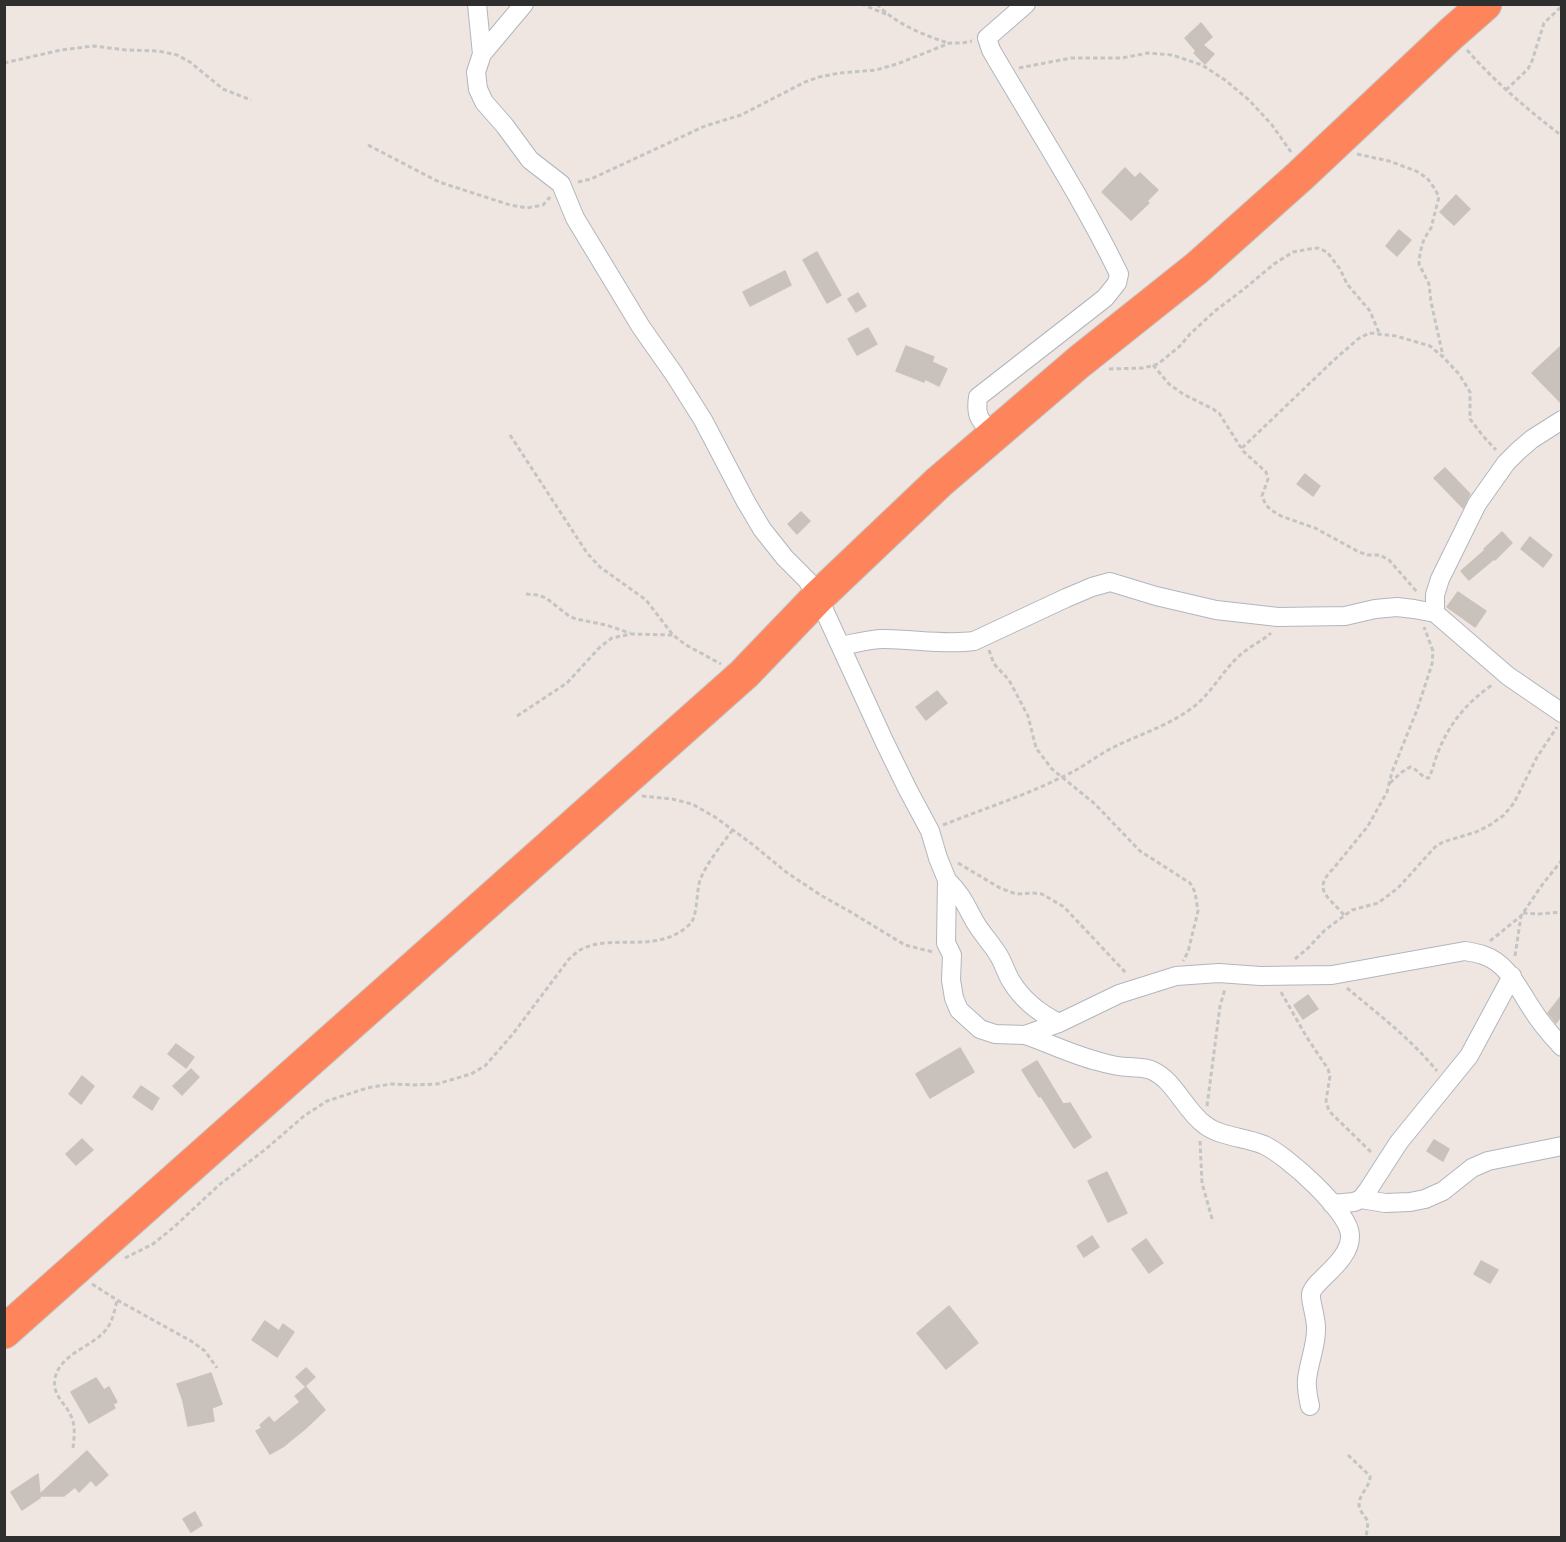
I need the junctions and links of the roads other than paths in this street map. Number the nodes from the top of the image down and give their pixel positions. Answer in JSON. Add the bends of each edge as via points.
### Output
{"nodes":[{"id":1,"x":477,"y":4,"type":"edge"},
{"id":2,"x":524,"y":4,"type":"edge"},
{"id":3,"x":1026,"y":4,"type":"edge"},
{"id":4,"x":1485,"y":4,"type":"edge"},
{"id":5,"x":482,"y":54,"type":"junction"},
{"id":6,"x":1562,"y":420,"type":"edge"},
{"id":7,"x":994,"y":435,"type":"junction"},
{"id":8,"x":818,"y":597,"type":"junction"},
{"id":9,"x":1429,"y":609,"type":"junction"},
{"id":10,"x":841,"y":646,"type":"junction"},
{"id":11,"x":1562,"y":713,"type":"edge"},
{"id":12,"x":947,"y":880,"type":"junction"},
{"id":13,"x":1512,"y":976,"type":"junction"},
{"id":14,"x":1059,"y":1023,"type":"junction"},
{"id":15,"x":1025,"y":1035,"type":"junction"},
{"id":16,"x":1562,"y":1047,"type":"edge"},
{"id":17,"x":1562,"y":1146,"type":"edge"},
{"id":18,"x":1361,"y":1199,"type":"junction"},
{"id":19,"x":1332,"y":1204,"type":"junction"},
{"id":20,"x":4,"y":1332,"type":"edge"},
{"id":21,"x":1310,"y":1406,"type":"dead end"}],
"edges":[{"from":1,"to":5,"type":"street"},
{"from":2,"to":5,"type":"street"},
{"from":3,"to":7,"type":"street","via":[[987,38],[991,50],[1075,190],[1119,274],[1105,298],[978,397],[979,418]]},
{"from":4,"to":7,"type":"highway","via":[[1197,268],[1078,362]]},
{"from":5,"to":8,"type":"street","via":[[476,72],[484,102],[530,160],[561,184],[575,218],[703,420],[762,529]]},
{"from":6,"to":9,"type":"street","via":[[1532,439],[1506,463],[1477,504]]},
{"from":7,"to":8,"type":"highway"},
{"from":8,"to":10,"type":"street"},
{"from":8,"to":20,"type":"highway","via":[[744,674]]},
{"from":9,"to":10,"type":"street","via":[[1397,607],[1345,616],[1286,617],[1216,610],[1110,582],[974,641],[882,639]]},
{"from":9,"to":11,"type":"street","via":[[1504,672]]},
{"from":10,"to":12,"type":"street","via":[[932,839]]},
{"from":12,"to":14,"type":"street","via":[[964,900],[1020,994],[1036,1010]]},
{"from":12,"to":15,"type":"street","via":[[946,943],[952,955],[951,980],[958,1010],[980,1029]]},
{"from":13,"to":14,"type":"street","via":[[1485,955],[1465,951],[1332,975],[1176,976],[1119,994]]},
{"from":13,"to":16,"type":"street","via":[[1529,1006]]},
{"from":13,"to":18,"type":"street","via":[[1469,1056],[1399,1142]]},
{"from":14,"to":15,"type":"street"},
{"from":15,"to":19,"type":"street","via":[[1094,1060],[1159,1074],[1200,1121],[1212,1130],[1264,1145],[1280,1154]]},
{"from":17,"to":18,"type":"street","via":[[1488,1161],[1425,1199],[1385,1203]]},
{"from":18,"to":19,"type":"street"},
{"from":19,"to":21,"type":"street","via":[[1349,1226],[1349,1246],[1311,1294],[1316,1333],[1307,1381]]}]}
